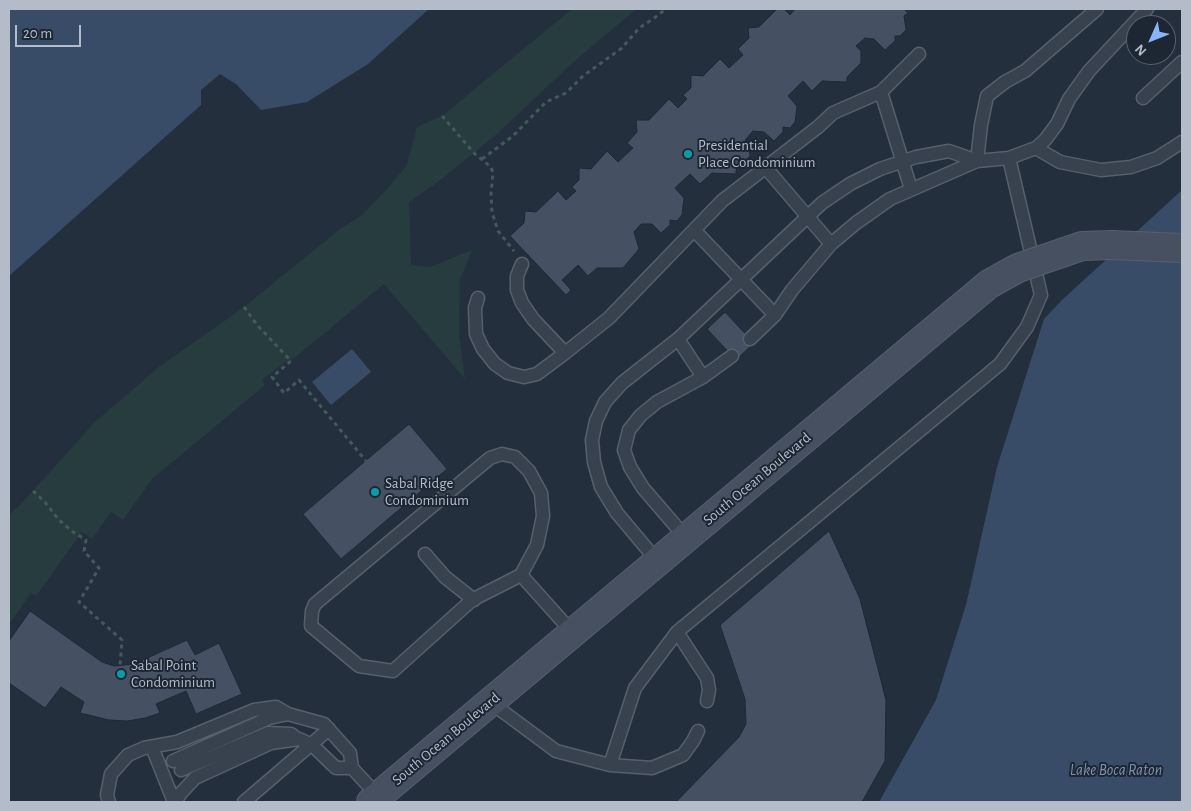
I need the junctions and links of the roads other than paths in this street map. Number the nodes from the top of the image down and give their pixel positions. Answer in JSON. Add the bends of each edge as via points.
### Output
{"nodes":[{"id":1,"x":1097,"y":9,"type":"edge"},
{"id":2,"x":1147,"y":9,"type":"edge"},
{"id":3,"x":919,"y":54,"type":"dead end"},
{"id":4,"x":1182,"y":62,"type":"edge"},
{"id":5,"x":880,"y":92,"type":"junction"},
{"id":6,"x":1143,"y":98,"type":"dead end"},
{"id":7,"x":1182,"y":142,"type":"edge"},
{"id":8,"x":1036,"y":148,"type":"junction"},
{"id":9,"x":1008,"y":158,"type":"junction"},
{"id":10,"x":977,"y":161,"type":"junction"},
{"id":11,"x":902,"y":162,"type":"junction"},
{"id":12,"x":766,"y":168,"type":"junction"},
{"id":13,"x":911,"y":189,"type":"junction"},
{"id":14,"x":806,"y":217,"type":"junction"},
{"id":15,"x":694,"y":230,"type":"junction"},
{"id":16,"x":831,"y":244,"type":"junction"},
{"id":17,"x":1182,"y":248,"type":"edge"},
{"id":18,"x":522,"y":264,"type":"road end"},
{"id":19,"x":741,"y":279,"type":"junction"},
{"id":20,"x":478,"y":298,"type":"dead end"},
{"id":21,"x":775,"y":315,"type":"junction"},
{"id":22,"x":678,"y":339,"type":"junction"},
{"id":23,"x":750,"y":339,"type":"dead end"},
{"id":24,"x":565,"y":353,"type":"junction"},
{"id":25,"x":732,"y":356,"type":"dead end"},
{"id":26,"x":703,"y":377,"type":"junction"},
{"id":27,"x":686,"y":538,"type":"junction"},
{"id":28,"x":425,"y":554,"type":"dead end"},
{"id":29,"x":658,"y":562,"type":"junction"},
{"id":30,"x":521,"y":575,"type":"junction"},
{"id":31,"x":474,"y":600,"type":"junction"},
{"id":32,"x":677,"y":632,"type":"junction"},
{"id":33,"x":573,"y":634,"type":"junction"},
{"id":34,"x":707,"y":701,"type":"dead end"},
{"id":35,"x":490,"y":702,"type":"junction"},
{"id":36,"x":288,"y":714,"type":"junction"},
{"id":37,"x":329,"y":730,"type":"junction"},
{"id":38,"x":698,"y":730,"type":"dead end"},
{"id":39,"x":299,"y":739,"type":"junction"},
{"id":40,"x":312,"y":745,"type":"junction"},
{"id":41,"x":152,"y":747,"type":"junction"},
{"id":42,"x":610,"y":765,"type":"junction"},
{"id":43,"x":352,"y":768,"type":"junction"},
{"id":44,"x":374,"y":799,"type":"edge"},
{"id":45,"x":109,"y":802,"type":"edge"},
{"id":46,"x":174,"y":802,"type":"edge"},
{"id":47,"x":244,"y":802,"type":"edge"}],
"edges":[{"from":1,"to":10,"type":"lane","via":[[1025,71],[987,96]]},
{"from":2,"to":8,"type":"lane","via":[[1089,71],[1069,99],[1057,124]]},
{"from":3,"to":5,"type":"lane"},
{"from":4,"to":6,"type":"lane"},
{"from":5,"to":11,"type":"lane"},
{"from":5,"to":12,"type":"lane","via":[[833,114]]},
{"from":7,"to":8,"type":"lane","via":[[1157,158],[1131,167],[1101,170],[1060,162]]},
{"from":8,"to":9,"type":"lane"},
{"from":9,"to":10,"type":"lane"},
{"from":9,"to":32,"type":"lane","via":[[1041,295],[1027,327],[1000,364]]},
{"from":10,"to":11,"type":"lane","via":[[949,152]]},
{"from":10,"to":13,"type":"lane"},
{"from":11,"to":13,"type":"lane"},
{"from":11,"to":14,"type":"lane","via":[[850,184]]},
{"from":12,"to":14,"type":"lane"},
{"from":12,"to":15,"type":"lane","via":[[722,201]]},
{"from":13,"to":16,"type":"lane","via":[[890,199]]},
{"from":14,"to":16,"type":"lane"},
{"from":14,"to":19,"type":"lane"},
{"from":15,"to":19,"type":"lane"},
{"from":15,"to":24,"type":"lane","via":[[609,318]]},
{"from":16,"to":21,"type":"lane"},
{"from":17,"to":27,"type":"main road","name":"South Ocean Boulevard","bridge":true,"via":[[1082,246],[1018,268],[989,284]]},
{"from":18,"to":24,"type":"lane","via":[[517,276],[517,290],[522,303]]},
{"from":19,"to":21,"type":"lane"},
{"from":19,"to":22,"type":"lane"},
{"from":20,"to":24,"type":"lane","via":[[476,334],[482,349],[508,373],[524,377],[537,374]]},
{"from":21,"to":23,"type":"lane"},
{"from":22,"to":26,"type":"lane"},
{"from":22,"to":29,"type":"lane","via":[[622,383],[605,402],[592,440],[600,487],[616,513]]},
{"from":25,"to":26,"type":"lane"},
{"from":26,"to":27,"type":"lane","via":[[658,402],[642,415],[629,430],[624,450],[643,488]]},
{"from":27,"to":29,"type":"main road","name":"South Ocean Boulevard"},
{"from":28,"to":31,"type":"lane"},
{"from":29,"to":33,"type":"main road","name":"South Ocean Boulevard"},
{"from":30,"to":31,"type":"lane"},
{"from":30,"to":31,"type":"lane","via":[[537,545],[543,516],[541,493],[529,471],[515,457],[502,454],[490,458],[315,604],[311,626],[359,666],[394,671]]},
{"from":30,"to":33,"type":"lane"},
{"from":32,"to":34,"type":"lane","via":[[707,678]]},
{"from":32,"to":42,"type":"lane","via":[[635,688]]},
{"from":33,"to":35,"type":"main road","name":"South Ocean Boulevard"},
{"from":35,"to":42,"type":"lane","via":[[556,751]]},
{"from":35,"to":44,"type":"main road","name":"South Ocean Boulevard"},
{"from":36,"to":37,"type":"lane","via":[[324,724]]},
{"from":36,"to":39,"type":"lane","via":[[269,718],[177,766],[268,732],[291,734]]},
{"from":36,"to":41,"type":"lane","via":[[276,706],[254,710],[177,742]]},
{"from":37,"to":40,"type":"lane"},
{"from":37,"to":43,"type":"lane","via":[[350,754]]},
{"from":38,"to":42,"type":"lane","via":[[683,755],[652,768]]},
{"from":39,"to":40,"type":"lane"},
{"from":39,"to":46,"type":"lane","via":[[271,743],[195,778]]},
{"from":40,"to":43,"type":"lane","via":[[336,768]]},
{"from":40,"to":47,"type":"lane"},
{"from":41,"to":45,"type":"lane","via":[[128,755],[111,774]]},
{"from":41,"to":46,"type":"lane"},
{"from":43,"to":44,"type":"lane"}]}
